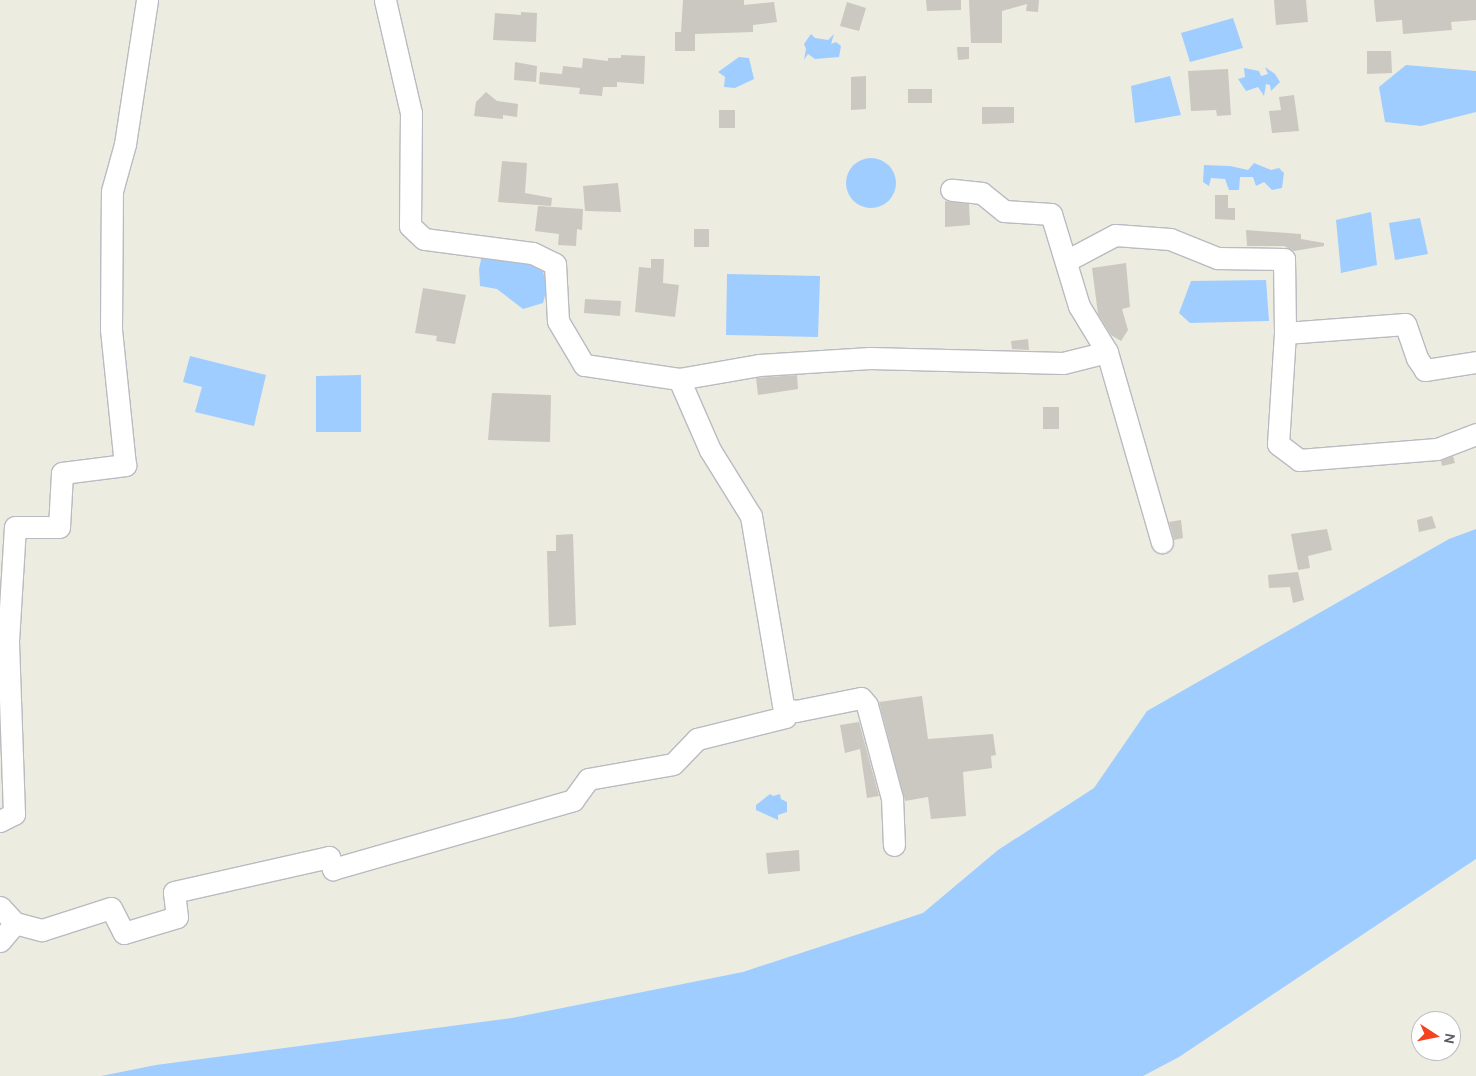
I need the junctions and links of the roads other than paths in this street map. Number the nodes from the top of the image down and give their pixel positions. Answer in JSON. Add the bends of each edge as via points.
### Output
{"nodes":[{"id":1,"x":147,"y":0,"type":"edge"},
{"id":2,"x":385,"y":0,"type":"edge"},
{"id":3,"x":951,"y":190,"type":"dead end"},
{"id":4,"x":1066,"y":261,"type":"junction"},
{"id":5,"x":1285,"y":333,"type":"junction"},
{"id":6,"x":1107,"y":352,"type":"junction"},
{"id":7,"x":1476,"y":362,"type":"edge"},
{"id":8,"x":679,"y":379,"type":"junction"},
{"id":9,"x":1476,"y":434,"type":"edge"},
{"id":10,"x":7,"y":525,"type":"edge"},
{"id":11,"x":1162,"y":542,"type":"dead end"},
{"id":12,"x":784,"y":709,"type":"junction"},
{"id":13,"x":0,"y":821,"type":"edge"},
{"id":14,"x":894,"y":845,"type":"dead end"},
{"id":15,"x":0,"y":907,"type":"edge"},
{"id":16,"x":15,"y":923,"type":"junction"},
{"id":17,"x":0,"y":941,"type":"edge"}],
"edges":[{"from":1,"to":10,"type":"street","via":[[125,144],[112,191],[111,329],[125,465],[62,473],[59,527]]},
{"from":2,"to":8,"type":"street","via":[[412,113],[410,226],[424,239],[532,253],[555,264],[558,321],[584,365]]},
{"from":3,"to":4,"type":"street","via":[[982,193],[1004,211],[1051,214]]},
{"from":4,"to":5,"type":"street","via":[[1115,235],[1170,238],[1217,258],[1284,259]]},
{"from":4,"to":6,"type":"street","via":[[1079,306]]},
{"from":5,"to":7,"type":"street","via":[[1405,324],[1417,358],[1425,370]]},
{"from":5,"to":9,"type":"street","via":[[1278,444],[1299,460],[1437,449]]},
{"from":6,"to":8,"type":"street","via":[[1063,362],[870,358],[759,365]]},
{"from":6,"to":11,"type":"street"},
{"from":8,"to":12,"type":"street","via":[[710,450],[751,516]]},
{"from":10,"to":13,"type":"street","via":[[14,814]]},
{"from":12,"to":14,"type":"street","via":[[796,711],[861,698],[867,705],[892,798]]},
{"from":12,"to":16,"type":"street","via":[[785,717],[697,739],[673,764],[588,779],[573,800],[333,870],[329,856],[174,892],[177,917],[124,933],[111,908],[42,930]]},
{"from":15,"to":16,"type":"street"},
{"from":16,"to":17,"type":"street"}]}
